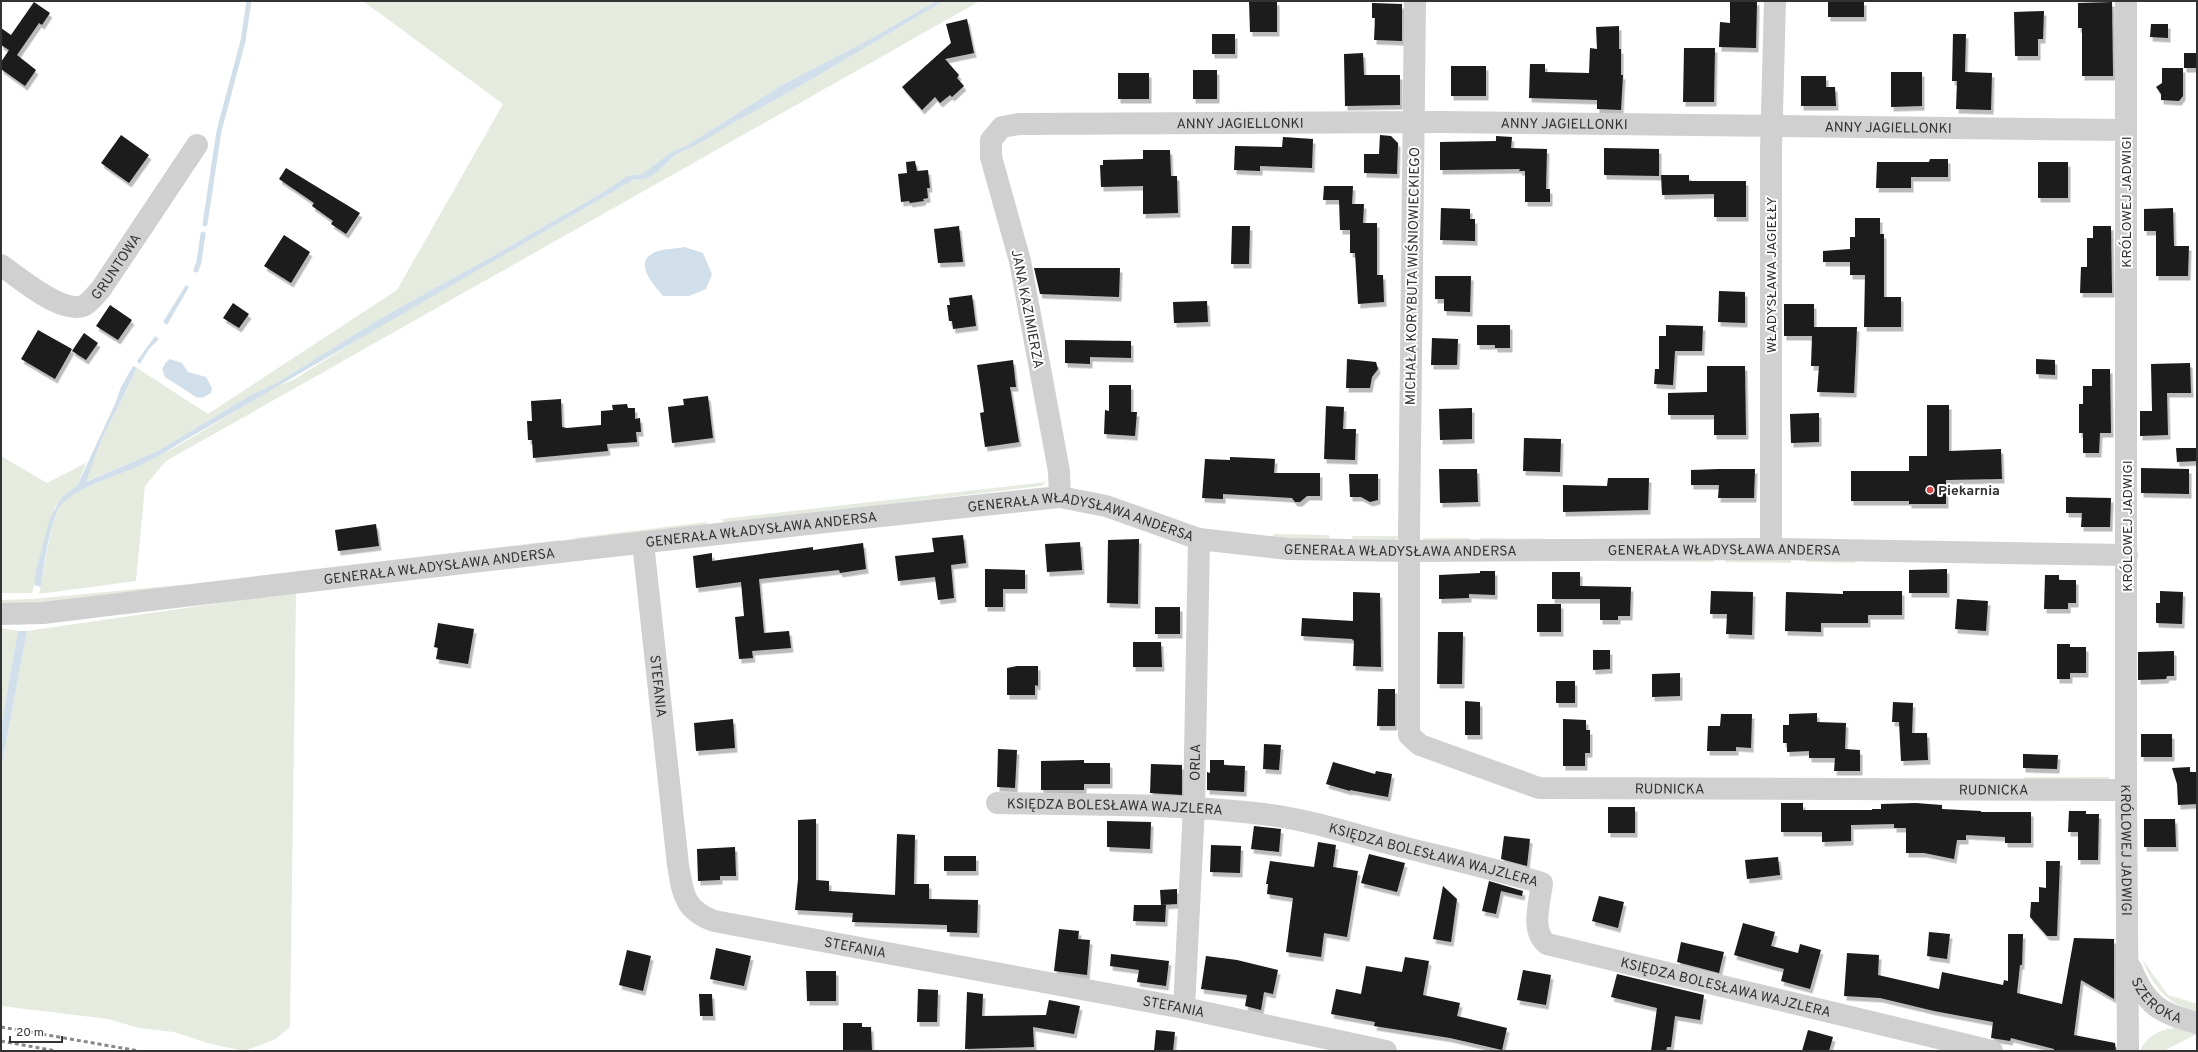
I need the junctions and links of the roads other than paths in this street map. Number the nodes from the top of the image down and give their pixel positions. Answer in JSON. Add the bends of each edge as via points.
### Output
{"nodes":[{"id":1,"x":1415,"y":1,"type":"edge"},
{"id":2,"x":1774,"y":1,"type":"edge"},
{"id":3,"x":2126,"y":1,"type":"edge"},
{"id":4,"x":1413,"y":122,"type":"junction"},
{"id":5,"x":1772,"y":125,"type":"junction"},
{"id":6,"x":1002,"y":127,"type":"joint"},
{"id":7,"x":2125,"y":130,"type":"junction"},
{"id":8,"x":197,"y":145,"type":"dead end"},
{"id":9,"x":1,"y":265,"type":"edge"},
{"id":10,"x":1060,"y":497,"type":"junction"},
{"id":11,"x":1199,"y":539,"type":"junction"},
{"id":12,"x":644,"y":543,"type":"junction"},
{"id":13,"x":1771,"y":549,"type":"junction"},
{"id":14,"x":1409,"y":551,"type":"junction"},
{"id":15,"x":2127,"y":555,"type":"junction"},
{"id":16,"x":19,"y":613,"type":"edge"},
{"id":17,"x":2126,"y":790,"type":"junction"},
{"id":18,"x":997,"y":803,"type":"dead end"},
{"id":19,"x":1194,"y":807,"type":"junction"},
{"id":20,"x":2129,"y":964,"type":"junction"},
{"id":21,"x":1184,"y":1008,"type":"junction"},
{"id":22,"x":2197,"y":1023,"type":"edge"},
{"id":23,"x":1386,"y":1051,"type":"edge"},
{"id":24,"x":1992,"y":1051,"type":"edge"},
{"id":25,"x":2128,"y":1051,"type":"edge"}],
"edges":[{"from":1,"to":4,"type":"street","name":"MICHAŁA KORYBUTA WIŚNIOWIECKIEGO"},
{"from":2,"to":5,"type":"street","name":"WŁADYSŁAWA JAGIEŁŁY"},
{"from":3,"to":7,"type":"street","name":"KRÓLOWEJ JADWIGI"},
{"from":4,"to":5,"type":"street","name":"ANNY JAGIELLONKI"},
{"from":4,"to":6,"type":"street","name":"ANNY JAGIELLONKI","via":[[1020,124]]},
{"from":4,"to":14,"type":"street","name":"MICHAŁA KORYBUTA WIŚNIOWIECKIEGO"},
{"from":5,"to":7,"type":"street","name":"ANNY JAGIELLONKI"},
{"from":5,"to":13,"type":"street","name":"WŁADYSŁAWA JAGIEŁŁY"},
{"from":6,"to":10,"type":"street","name":"JANA KAZIMIERZA","via":[[991,140],[991,157],[1020,261],[1058,471]]},
{"from":7,"to":15,"type":"street","name":"KRÓLOWEJ JADWIGI"},
{"from":8,"to":9,"type":"street","name":"GRUNTOWA","via":[[101,289],[83,306],[71,307],[59,303]]},
{"from":10,"to":11,"type":"street","name":"GENERAŁA WŁADYSŁAWA ANDERSA","via":[[1106,506]]},
{"from":10,"to":12,"type":"street","name":"GENERAŁA WŁADYSŁAWA ANDERSA"},
{"from":11,"to":14,"type":"street","name":"GENERAŁA WŁADYSŁAWA ANDERSA","via":[[1288,549]]},
{"from":11,"to":19,"type":"street","name":"ORLA"},
{"from":12,"to":16,"type":"street","name":"GENERAŁA WŁADYSŁAWA ANDERSA","via":[[491,558]]},
{"from":12,"to":21,"type":"street","name":"STEFANIA","via":[[678,865],[685,900],[690,907],[701,916],[714,921]]},
{"from":13,"to":14,"type":"street","name":"GENERAŁA WŁADYSŁAWA ANDERSA"},
{"from":13,"to":15,"type":"street","name":"GENERAŁA WŁADYSŁAWA ANDERSA"},
{"from":14,"to":17,"type":"street","name":"RUDNICKA","via":[[1410,735],[1420,746],[1539,788]]},
{"from":15,"to":17,"type":"street","name":"KRÓLOWEJ JADWIGI"},
{"from":17,"to":20,"type":"street","name":"KRÓLOWEJ JADWIGI"},
{"from":18,"to":19,"type":"street","name":"KSIĘDZA BOLESŁAWA WAJZLERA"},
{"from":19,"to":21,"type":"street","name":"ORLA"},
{"from":19,"to":24,"type":"street","name":"KSIĘDZA BOLESŁAWA WAJZLERA","via":[[1298,820],[1542,883],[1537,925],[1538,933],[1547,944]]},
{"from":20,"to":22,"type":"street","name":"SZEROKA","via":[[2148,1000],[2169,1014]]},
{"from":20,"to":25,"type":"street","name":"KRÓLOWEJ JADWIGI"},
{"from":21,"to":23,"type":"street","name":"STEFANIA"}]}
